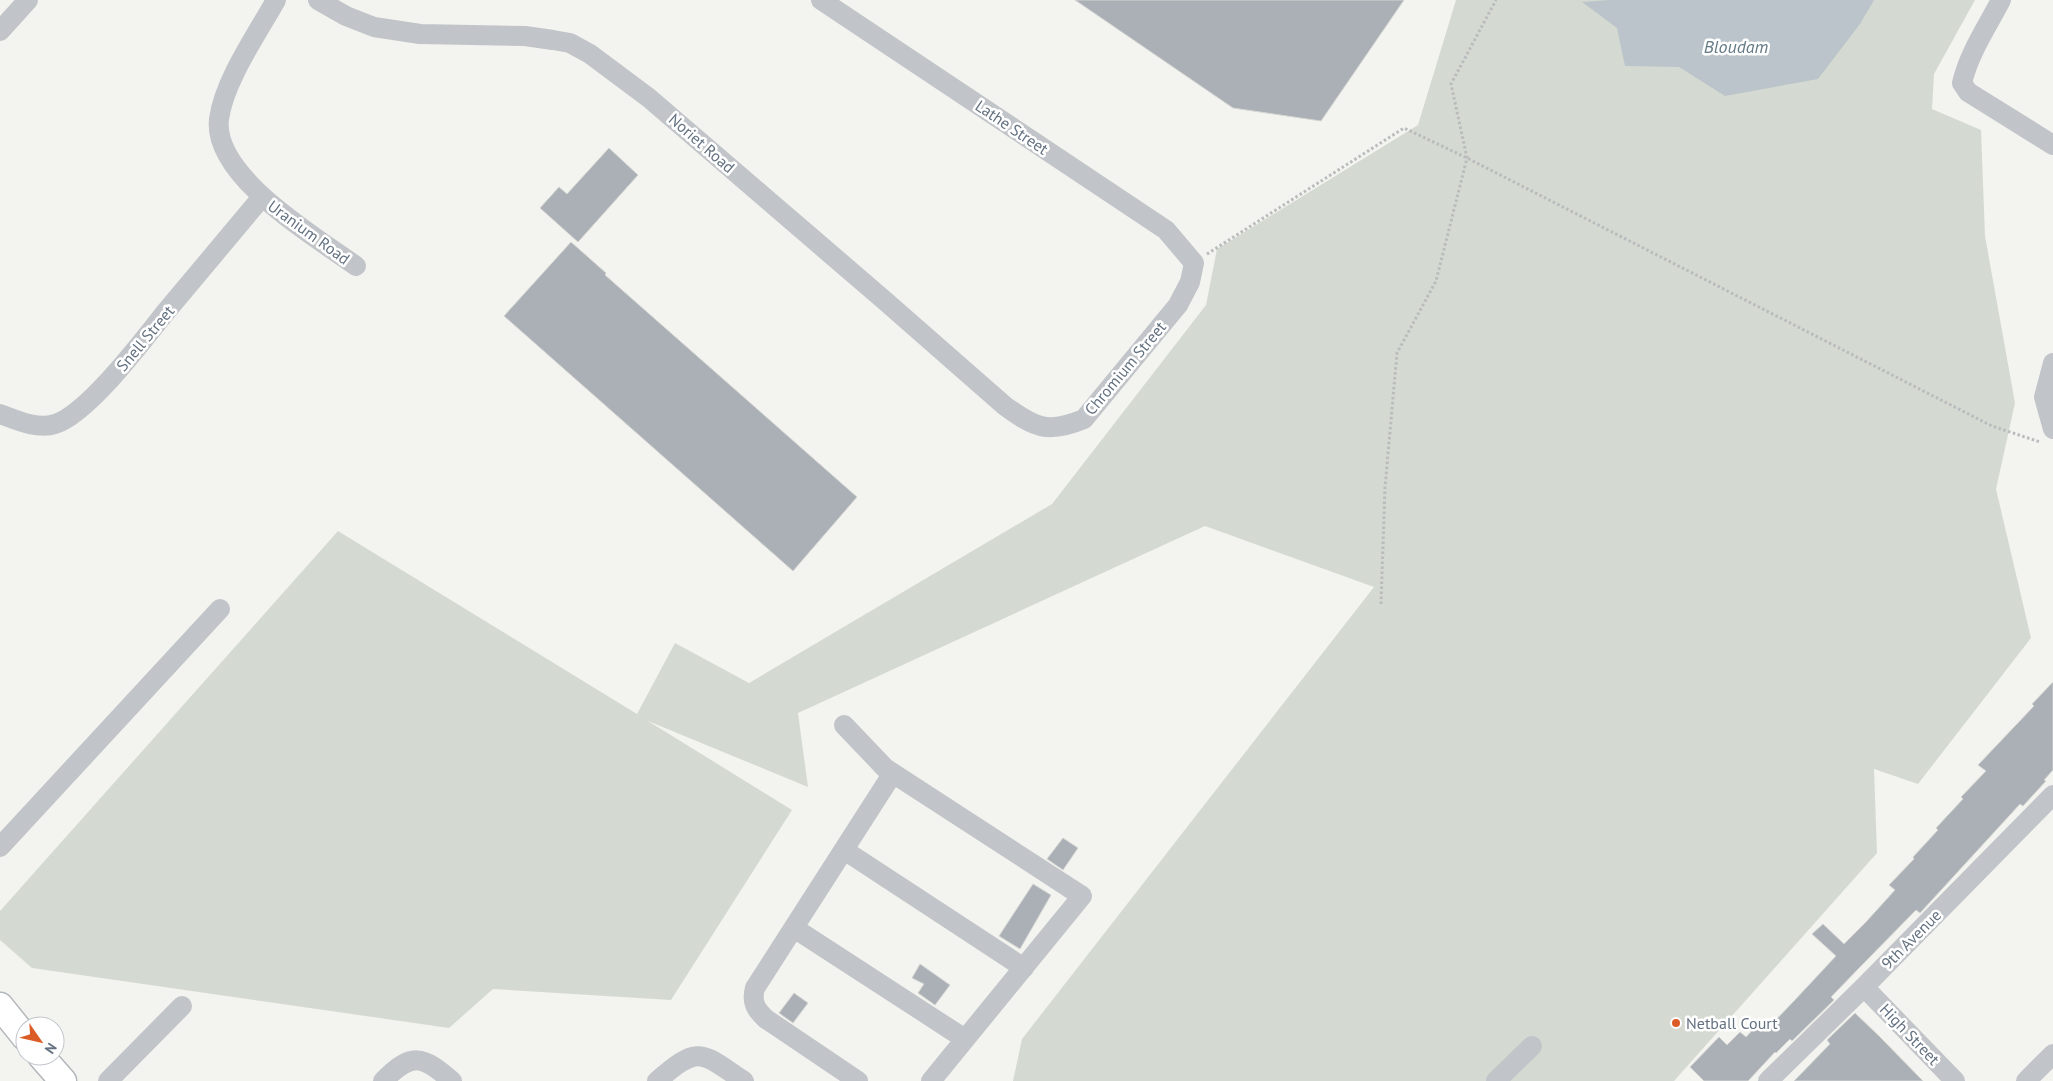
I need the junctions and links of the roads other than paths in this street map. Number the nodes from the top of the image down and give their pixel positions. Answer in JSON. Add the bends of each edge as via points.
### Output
{"nodes":[{"id":1,"x":28,"y":0,"type":"edge"},
{"id":2,"x":276,"y":0,"type":"edge"},
{"id":3,"x":318,"y":0,"type":"edge"},
{"id":4,"x":821,"y":0,"type":"edge"},
{"id":5,"x":2001,"y":0,"type":"edge"},
{"id":6,"x":0,"y":32,"type":"edge"},
{"id":7,"x":2053,"y":145,"type":"edge"},
{"id":8,"x":262,"y":197,"type":"junction"},
{"id":9,"x":1194,"y":263,"type":"joint"},
{"id":10,"x":356,"y":266,"type":"dead end"},
{"id":11,"x":2053,"y":363,"type":"edge"},
{"id":12,"x":0,"y":414,"type":"edge"},
{"id":13,"x":1025,"y":421,"type":"joint"},
{"id":14,"x":2050,"y":437,"type":"edge"},
{"id":15,"x":220,"y":609,"type":"dead end"},
{"id":16,"x":844,"y":725,"type":"dead end"},
{"id":17,"x":893,"y":773,"type":"junction"},
{"id":18,"x":2050,"y":803,"type":"edge"},
{"id":19,"x":0,"y":847,"type":"edge"},
{"id":20,"x":844,"y":850,"type":"junction"},
{"id":21,"x":794,"y":928,"type":"junction"},
{"id":22,"x":1024,"y":968,"type":"junction"},
{"id":23,"x":1864,"y":987,"type":"junction"},
{"id":24,"x":0,"y":1006,"type":"edge"},
{"id":25,"x":182,"y":1006,"type":"dead end"},
{"id":26,"x":15,"y":1025,"type":"edge"},
{"id":27,"x":965,"y":1039,"type":"junction"},
{"id":28,"x":1532,"y":1046,"type":"dead end"},
{"id":29,"x":2053,"y":1054,"type":"edge"},
{"id":30,"x":50,"y":1066,"type":"edge"},
{"id":31,"x":63,"y":1081,"type":"edge"},
{"id":32,"x":108,"y":1081,"type":"edge"},
{"id":33,"x":383,"y":1081,"type":"edge"},
{"id":34,"x":452,"y":1081,"type":"edge"},
{"id":35,"x":657,"y":1081,"type":"edge"},
{"id":36,"x":744,"y":1081,"type":"edge"},
{"id":37,"x":858,"y":1081,"type":"edge"},
{"id":38,"x":931,"y":1081,"type":"edge"},
{"id":39,"x":1496,"y":1081,"type":"edge"},
{"id":40,"x":1768,"y":1081,"type":"edge"},
{"id":41,"x":1955,"y":1081,"type":"edge"},
{"id":42,"x":2026,"y":1081,"type":"edge"}],
"edges":[{"from":1,"to":6,"type":"street"},
{"from":2,"to":8,"type":"street","name":"Uranium Road","via":[[231,81],[219,120],[219,134],[231,163]]},
{"from":3,"to":13,"type":"street","name":"Noriet Road","via":[[374,28],[420,34],[525,36],[570,43],[590,54],[649,98]]},
{"from":4,"to":9,"type":"street","name":"Lathe Street","via":[[1166,230]]},
{"from":5,"to":7,"type":"street","via":[[1973,53],[1962,83],[1968,92]]},
{"from":8,"to":10,"type":"street","name":"Uranium Road"},
{"from":8,"to":12,"type":"street","name":"Snell Street","via":[[87,403],[70,417],[42,426]]},
{"from":9,"to":13,"type":"street","name":"Chromium Street","via":[[1190,282],[1178,305],[1084,419],[1048,429]]},
{"from":11,"to":14,"type":"street","via":[[2044,397]]},
{"from":15,"to":19,"type":"street"},
{"from":16,"to":17,"type":"street"},
{"from":17,"to":20,"type":"street"},
{"from":17,"to":22,"type":"street","via":[[1082,896]]},
{"from":18,"to":23,"type":"street","name":"9th Avenue"},
{"from":20,"to":21,"type":"street"},
{"from":20,"to":22,"type":"street"},
{"from":21,"to":27,"type":"street"},
{"from":21,"to":37,"type":"street","via":[[755,988],[754,1004],[766,1019]]},
{"from":22,"to":27,"type":"street"},
{"from":23,"to":40,"type":"street","name":"9th Avenue"},
{"from":23,"to":41,"type":"street","name":"High Street"},
{"from":24,"to":26,"type":"main road"},
{"from":25,"to":32,"type":"street"},
{"from":27,"to":38,"type":"street"},
{"from":28,"to":39,"type":"street"},
{"from":29,"to":42,"type":"street"},
{"from":30,"to":31,"type":"main road"},
{"from":33,"to":34,"type":"street","via":[[405,1062],[415,1059],[431,1065]]},
{"from":35,"to":36,"type":"street","via":[[678,1063],[694,1055],[708,1057]]}]}
